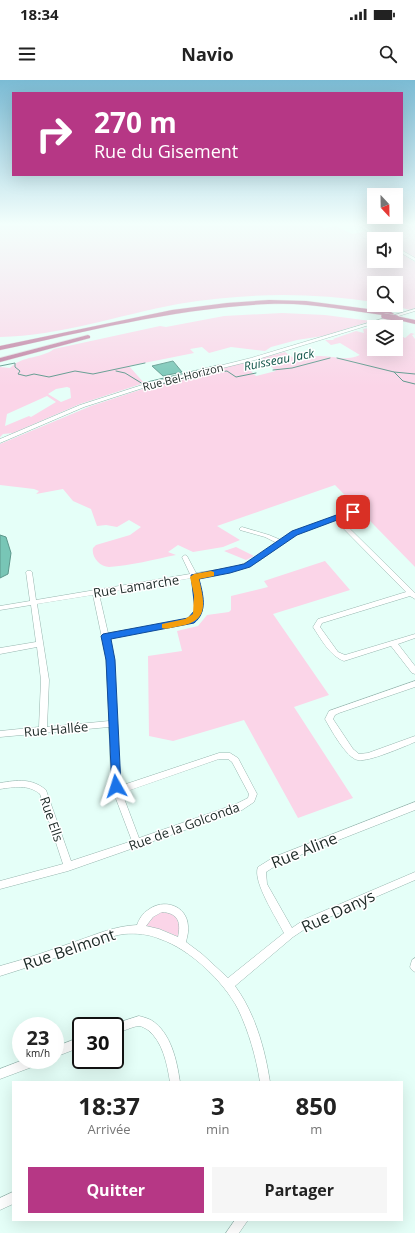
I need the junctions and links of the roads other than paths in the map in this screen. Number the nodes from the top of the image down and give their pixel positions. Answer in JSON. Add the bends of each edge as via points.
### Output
{"nodes":[{"id":1,"x":415,"y":310,"type":"edge"},
{"id":2,"x":393,"y":316,"type":"junction"},
{"id":3,"x":415,"y":320,"type":"edge"},
{"id":4,"x":93,"y":329,"type":"junction"},
{"id":5,"x":88,"y":337,"type":"junction"},
{"id":6,"x":0,"y":343,"type":"edge"},
{"id":7,"x":0,"y":348,"type":"edge"},
{"id":8,"x":0,"y":355,"type":"edge"},
{"id":9,"x":0,"y":360,"type":"edge"},
{"id":10,"x":0,"y":441,"type":"edge"},
{"id":11,"x":353,"y":512,"type":"dead end"},
{"id":12,"x":336,"y":518,"type":"junction"},
{"id":13,"x":242,"y":529,"type":"dead end"},
{"id":14,"x":280,"y":542,"type":"junction"},
{"id":15,"x":185,"y":557,"type":"dead end"},
{"id":16,"x":29,"y":572,"type":"dead end"},
{"id":17,"x":194,"y":577,"type":"junction"},
{"id":18,"x":96,"y":593,"type":"junction"},
{"id":19,"x":413,"y":595,"type":"edge"},
{"id":20,"x":34,"y":603,"type":"junction"},
{"id":21,"x":0,"y":608,"type":"edge"},
{"id":22,"x":106,"y":636,"type":"junction"},
{"id":23,"x":415,"y":636,"type":"edge"},
{"id":24,"x":393,"y":643,"type":"junction"},
{"id":25,"x":40,"y":644,"type":"junction"},
{"id":26,"x":0,"y":651,"type":"edge"},
{"id":27,"x":415,"y":671,"type":"edge"},
{"id":28,"x":415,"y":684,"type":"edge"},
{"id":29,"x":113,"y":724,"type":"junction"},
{"id":30,"x":43,"y":730,"type":"junction"},
{"id":31,"x":0,"y":734,"type":"edge"},
{"id":32,"x":415,"y":739,"type":"edge"},
{"id":33,"x":0,"y":786,"type":"edge"},
{"id":34,"x":117,"y":791,"type":"junction"},
{"id":35,"x":415,"y":806,"type":"edge"},
{"id":36,"x":137,"y":843,"type":"junction"},
{"id":37,"x":68,"y":867,"type":"junction"},
{"id":38,"x":415,"y":876,"type":"edge"},
{"id":39,"x":0,"y":884,"type":"edge"},
{"id":40,"x":139,"y":930,"type":"junction"},
{"id":41,"x":290,"y":934,"type":"junction"},
{"id":42,"x":181,"y":943,"type":"junction"},
{"id":43,"x":415,"y":963,"type":"edge"},
{"id":44,"x":415,"y":967,"type":"edge"},
{"id":45,"x":0,"y":971,"type":"edge"},
{"id":46,"x":228,"y":985,"type":"junction"},
{"id":47,"x":124,"y":1026,"type":"edge"},
{"id":48,"x":13,"y":1069,"type":"edge"},
{"id":49,"x":0,"y":1074,"type":"edge"},
{"id":50,"x":175,"y":1081,"type":"edge"},
{"id":51,"x":264,"y":1081,"type":"edge"},
{"id":52,"x":12,"y":1198,"type":"edge"},
{"id":53,"x":0,"y":1204,"type":"edge"},
{"id":54,"x":241,"y":1221,"type":"edge"},
{"id":55,"x":232,"y":1233,"type":"edge"}],
"edges":[{"from":1,"to":10,"type":"street","name":"Rue Bel-Horizon","via":[[254,359],[144,386],[76,408]]},
{"from":2,"to":3,"type":"highway"},
{"from":2,"to":4,"type":"highway","via":[[316,304],[248,303],[188,309]]},
{"from":2,"to":5,"type":"highway","via":[[310,308],[246,308],[183,316]]},
{"from":4,"to":6,"type":"highway"},
{"from":4,"to":7,"type":"highway"},
{"from":5,"to":8,"type":"highway"},
{"from":5,"to":9,"type":"highway"},
{"from":11,"to":12,"type":"street","name":"Rue Lamarche"},
{"from":12,"to":14,"type":"street","name":"Rue Lamarche","via":[[300,531]]},
{"from":12,"to":19,"type":"street"},
{"from":13,"to":14,"type":"street"},
{"from":14,"to":17,"type":"street","name":"Rue Lamarche","via":[[242,568]]},
{"from":15,"to":17,"type":"street"},
{"from":16,"to":20,"type":"street"},
{"from":17,"to":18,"type":"street","name":"Rue Lamarche"},
{"from":17,"to":22,"type":"street","via":[[199,610],[194,619]]},
{"from":18,"to":20,"type":"street","name":"Rue Lamarche"},
{"from":18,"to":22,"type":"street"},
{"from":19,"to":24,"type":"street","via":[[320,621],[316,625],[341,658],[350,658]]},
{"from":20,"to":21,"type":"street","name":"Rue Lamarche"},
{"from":20,"to":25,"type":"street"},
{"from":22,"to":29,"type":"street","via":[[111,660]]},
{"from":23,"to":24,"type":"street"},
{"from":24,"to":27,"type":"street"},
{"from":25,"to":26,"type":"street"},
{"from":25,"to":30,"type":"street","via":[[46,680]]},
{"from":28,"to":32,"type":"street","via":[[336,711],[329,719],[350,752],[358,757],[368,756]]},
{"from":29,"to":30,"type":"street","name":"Rue Hallée"},
{"from":29,"to":34,"type":"street"},
{"from":30,"to":31,"type":"street","name":"Rue Hallée"},
{"from":33,"to":37,"type":"street","name":"Rue Ells","via":[[28,784],[43,792]]},
{"from":34,"to":36,"type":"street"},
{"from":34,"to":36,"type":"street","name":"Rue de la Golconda","via":[[220,756],[235,760],[252,790],[251,800],[244,805]]},
{"from":35,"to":41,"type":"street","name":"Rue Aline","via":[[277,860],[261,870],[262,885]]},
{"from":36,"to":37,"type":"street","name":"Rue de la Golconda"},
{"from":37,"to":39,"type":"street","name":"Rue de la Golconda"},
{"from":38,"to":41,"type":"street","name":"Rue Danys","via":[[322,915]]},
{"from":40,"to":42,"type":"street","name":"Rue Belmont","via":[[164,935]]},
{"from":40,"to":42,"type":"street","via":[[153,911],[159,908],[172,908],[183,923]]},
{"from":40,"to":45,"type":"street","name":"Rue Belmont","via":[[125,930],[105,935]]},
{"from":41,"to":46,"type":"street","name":"Rue Danys"},
{"from":42,"to":46,"type":"street","name":"Rue Belmont"},
{"from":43,"to":44,"type":"street"},
{"from":46,"to":51,"type":"street","name":"Rue Belmont","via":[[241,1005],[250,1027]]},
{"from":47,"to":50,"type":"street","via":[[139,1021],[151,1026],[166,1048]]},
{"from":48,"to":49,"type":"street"},
{"from":52,"to":53,"type":"street"},
{"from":54,"to":55,"type":"street"}]}
